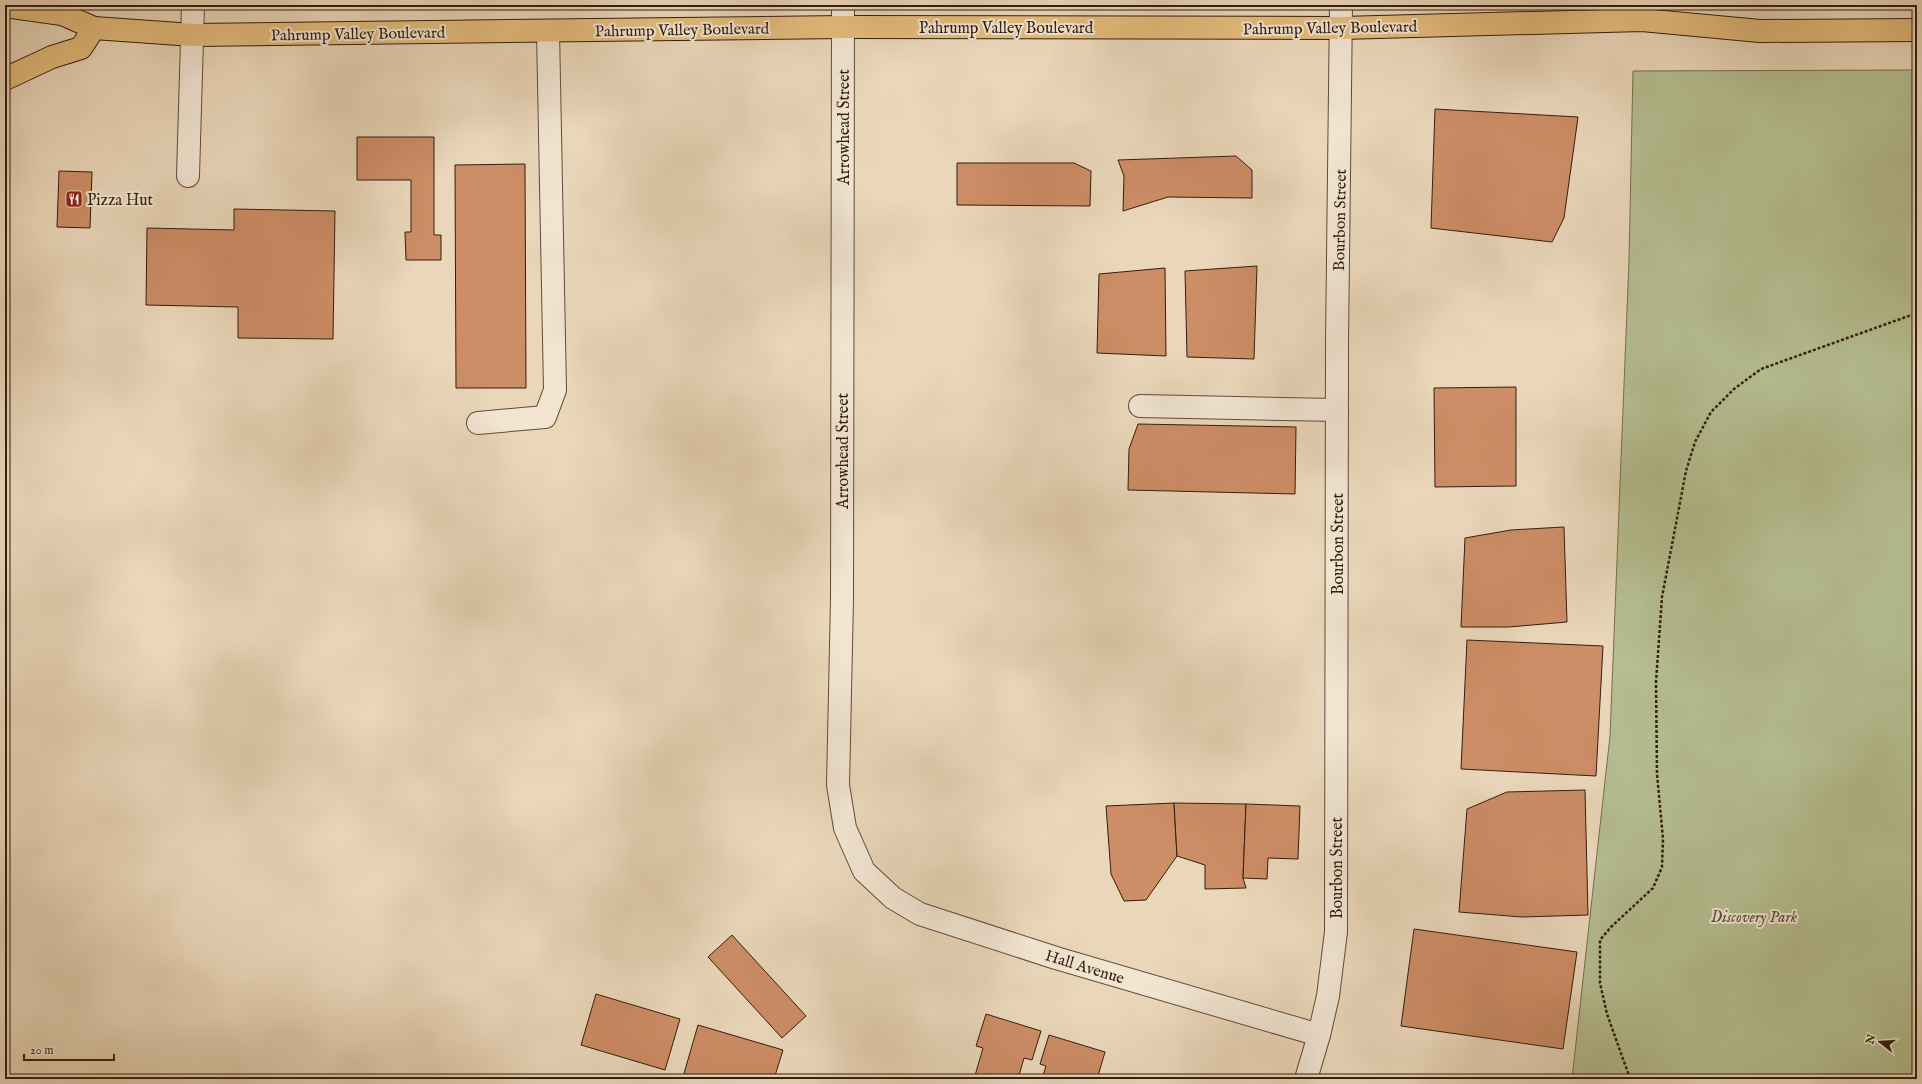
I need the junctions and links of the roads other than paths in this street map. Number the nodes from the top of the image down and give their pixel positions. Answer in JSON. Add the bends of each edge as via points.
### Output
{"nodes":[{"id":1,"x":193,"y":5,"type":"edge"},
{"id":2,"x":843,"y":5,"type":"edge"},
{"id":3,"x":1341,"y":5,"type":"edge"},
{"id":4,"x":5,"y":6,"type":"edge"},
{"id":5,"x":843,"y":27,"type":"junction"},
{"id":6,"x":94,"y":28,"type":"junction"},
{"id":7,"x":1341,"y":28,"type":"junction"},
{"id":8,"x":1917,"y":30,"type":"edge"},
{"id":9,"x":548,"y":31,"type":"junction"},
{"id":10,"x":193,"y":35,"type":"junction"},
{"id":11,"x":5,"y":79,"type":"edge"},
{"id":12,"x":188,"y":176,"type":"dead end"},
{"id":13,"x":1140,"y":406,"type":"dead end"},
{"id":14,"x":1337,"y":410,"type":"junction"},
{"id":15,"x":478,"y":423,"type":"dead end"},
{"id":16,"x":864,"y":871,"type":"joint"},
{"id":17,"x":1319,"y":1035,"type":"junction"},
{"id":18,"x":1306,"y":1079,"type":"edge"}],
"edges":[{"from":1,"to":10,"type":"street"},
{"from":2,"to":5,"type":"street","name":"Arrowhead Street"},
{"from":3,"to":7,"type":"street","name":"Bourbon Street"},
{"from":4,"to":6,"type":"main road","name":"Pahrump Valley Boulevard","via":[[62,14]]},
{"from":5,"to":7,"type":"main road","name":"Pahrump Valley Boulevard"},
{"from":5,"to":9,"type":"main road","name":"Pahrump Valley Boulevard"},
{"from":5,"to":16,"type":"street","name":"Arrowhead Street","via":[[842,599],[838,785],[845,828]]},
{"from":6,"to":10,"type":"main road","name":"Pahrump Valley Boulevard"},
{"from":6,"to":11,"type":"main road","via":[[81,48],[52,57]]},
{"from":7,"to":8,"type":"main road","name":"Pahrump Valley Boulevard","via":[[1642,20],[1760,32]]},
{"from":7,"to":14,"type":"street","name":"Bourbon Street"},
{"from":9,"to":10,"type":"main road","name":"Pahrump Valley Boulevard"},
{"from":9,"to":15,"type":"street","via":[[555,390],[545,417]]},
{"from":10,"to":12,"type":"street"},
{"from":13,"to":14,"type":"street"},
{"from":14,"to":17,"type":"street","name":"Bourbon Street","via":[[1336,932],[1328,996]]},
{"from":16,"to":17,"type":"street","name":"Hall Avenue","via":[[893,898],[920,914],[1056,958]]},
{"from":17,"to":18,"type":"street","name":"Bourbon Street"}]}
